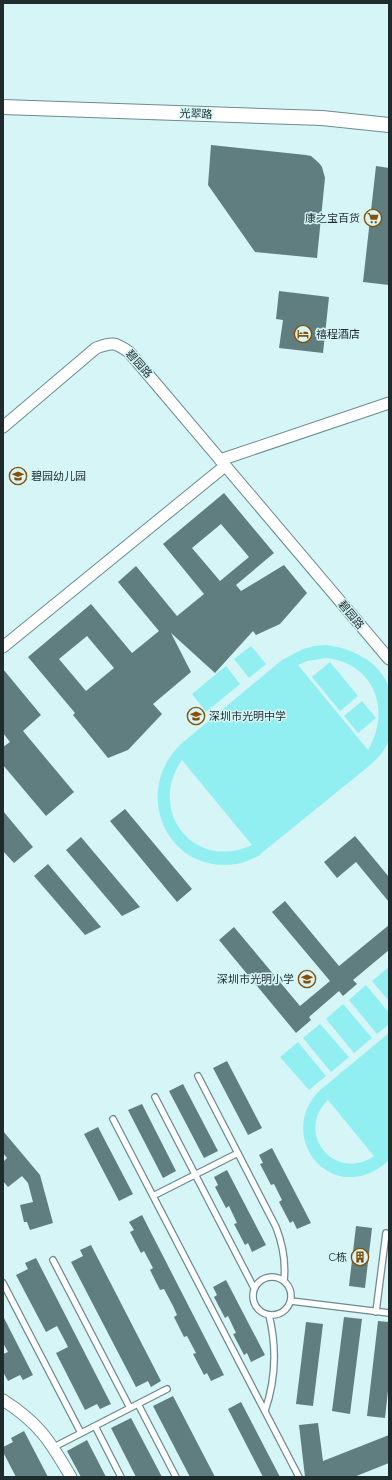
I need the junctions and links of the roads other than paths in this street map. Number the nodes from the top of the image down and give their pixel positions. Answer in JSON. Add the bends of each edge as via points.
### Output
{"nodes":[{"id":1,"x":3,"y":107,"type":"edge"},
{"id":2,"x":389,"y":125,"type":"edge"},
{"id":3,"x":389,"y":403,"type":"edge"},
{"id":4,"x":3,"y":427,"type":"edge"},
{"id":5,"x":223,"y":463,"type":"junction"},
{"id":6,"x":3,"y":647,"type":"edge"},
{"id":7,"x":389,"y":659,"type":"edge"},
{"id":8,"x":198,"y":1076,"type":"dead end"},
{"id":9,"x":155,"y":1097,"type":"dead end"},
{"id":10,"x":113,"y":1119,"type":"dead end"},
{"id":11,"x":238,"y":1153,"type":"junction"},
{"id":12,"x":196,"y":1175,"type":"junction"},
{"id":13,"x":153,"y":1196,"type":"junction"},
{"id":14,"x":386,"y":1233,"type":"dead end"},
{"id":15,"x":54,"y":1260,"type":"dead end"},
{"id":16,"x":284,"y":1281,"type":"junction"},
{"id":17,"x":3,"y":1283,"type":"edge"},
{"id":18,"x":254,"y":1288,"type":"junction"},
{"id":19,"x":291,"y":1301,"type":"junction"},
{"id":20,"x":376,"y":1312,"type":"junction"},
{"id":21,"x":389,"y":1313,"type":"edge"},
{"id":22,"x":270,"y":1315,"type":"junction"},
{"id":23,"x":167,"y":1389,"type":"dead end"},
{"id":24,"x":3,"y":1400,"type":"edge"},
{"id":25,"x":138,"y":1404,"type":"junction"},
{"id":26,"x":130,"y":1408,"type":"junction"},
{"id":27,"x":265,"y":1412,"type":"junction"},
{"id":28,"x":95,"y":1426,"type":"junction"},
{"id":29,"x":81,"y":1433,"type":"junction"},
{"id":30,"x":54,"y":1447,"type":"junction"},
{"id":31,"x":72,"y":1477,"type":"edge"},
{"id":32,"x":121,"y":1477,"type":"edge"},
{"id":33,"x":176,"y":1477,"type":"edge"},
{"id":34,"x":299,"y":1477,"type":"edge"}],
"edges":[{"from":1,"to":2,"type":"street","name":"光翠路","via":[[322,118]]},
{"from":3,"to":5,"type":"street"},
{"from":4,"to":5,"type":"street","name":"碧园路","via":[[96,348],[119,344],[129,352]]},
{"from":5,"to":6,"type":"street"},
{"from":5,"to":7,"type":"street","name":"碧园路"},
{"from":8,"to":11,"type":"lane"},
{"from":9,"to":12,"type":"lane"},
{"from":10,"to":13,"type":"lane"},
{"from":11,"to":12,"type":"lane"},
{"from":11,"to":16,"type":"lane","via":[[280,1237]]},
{"from":12,"to":13,"type":"lane"},
{"from":12,"to":18,"type":"lane"},
{"from":13,"to":27,"type":"lane"},
{"from":14,"to":20,"type":"lane"},
{"from":15,"to":26,"type":"lane"},
{"from":16,"to":18,"type":"lane","via":[[269,1276],[259,1281]]},
{"from":16,"to":19,"type":"lane","via":[[290,1290]]},
{"from":17,"to":29,"type":"lane"},
{"from":18,"to":22,"type":"lane","via":[[256,1306]]},
{"from":19,"to":20,"type":"lane"},
{"from":19,"to":22,"type":"lane","via":[[285,1310]]},
{"from":20,"to":21,"type":"lane"},
{"from":22,"to":27,"type":"lane","via":[[275,1364]]},
{"from":23,"to":25,"type":"lane"},
{"from":24,"to":30,"type":"street","via":[[40,1428]]},
{"from":25,"to":26,"type":"lane"},
{"from":25,"to":33,"type":"lane"},
{"from":26,"to":28,"type":"lane"},
{"from":27,"to":34,"type":"lane"},
{"from":28,"to":29,"type":"lane"},
{"from":28,"to":32,"type":"lane"},
{"from":29,"to":30,"type":"lane"},
{"from":30,"to":31,"type":"street"}]}
